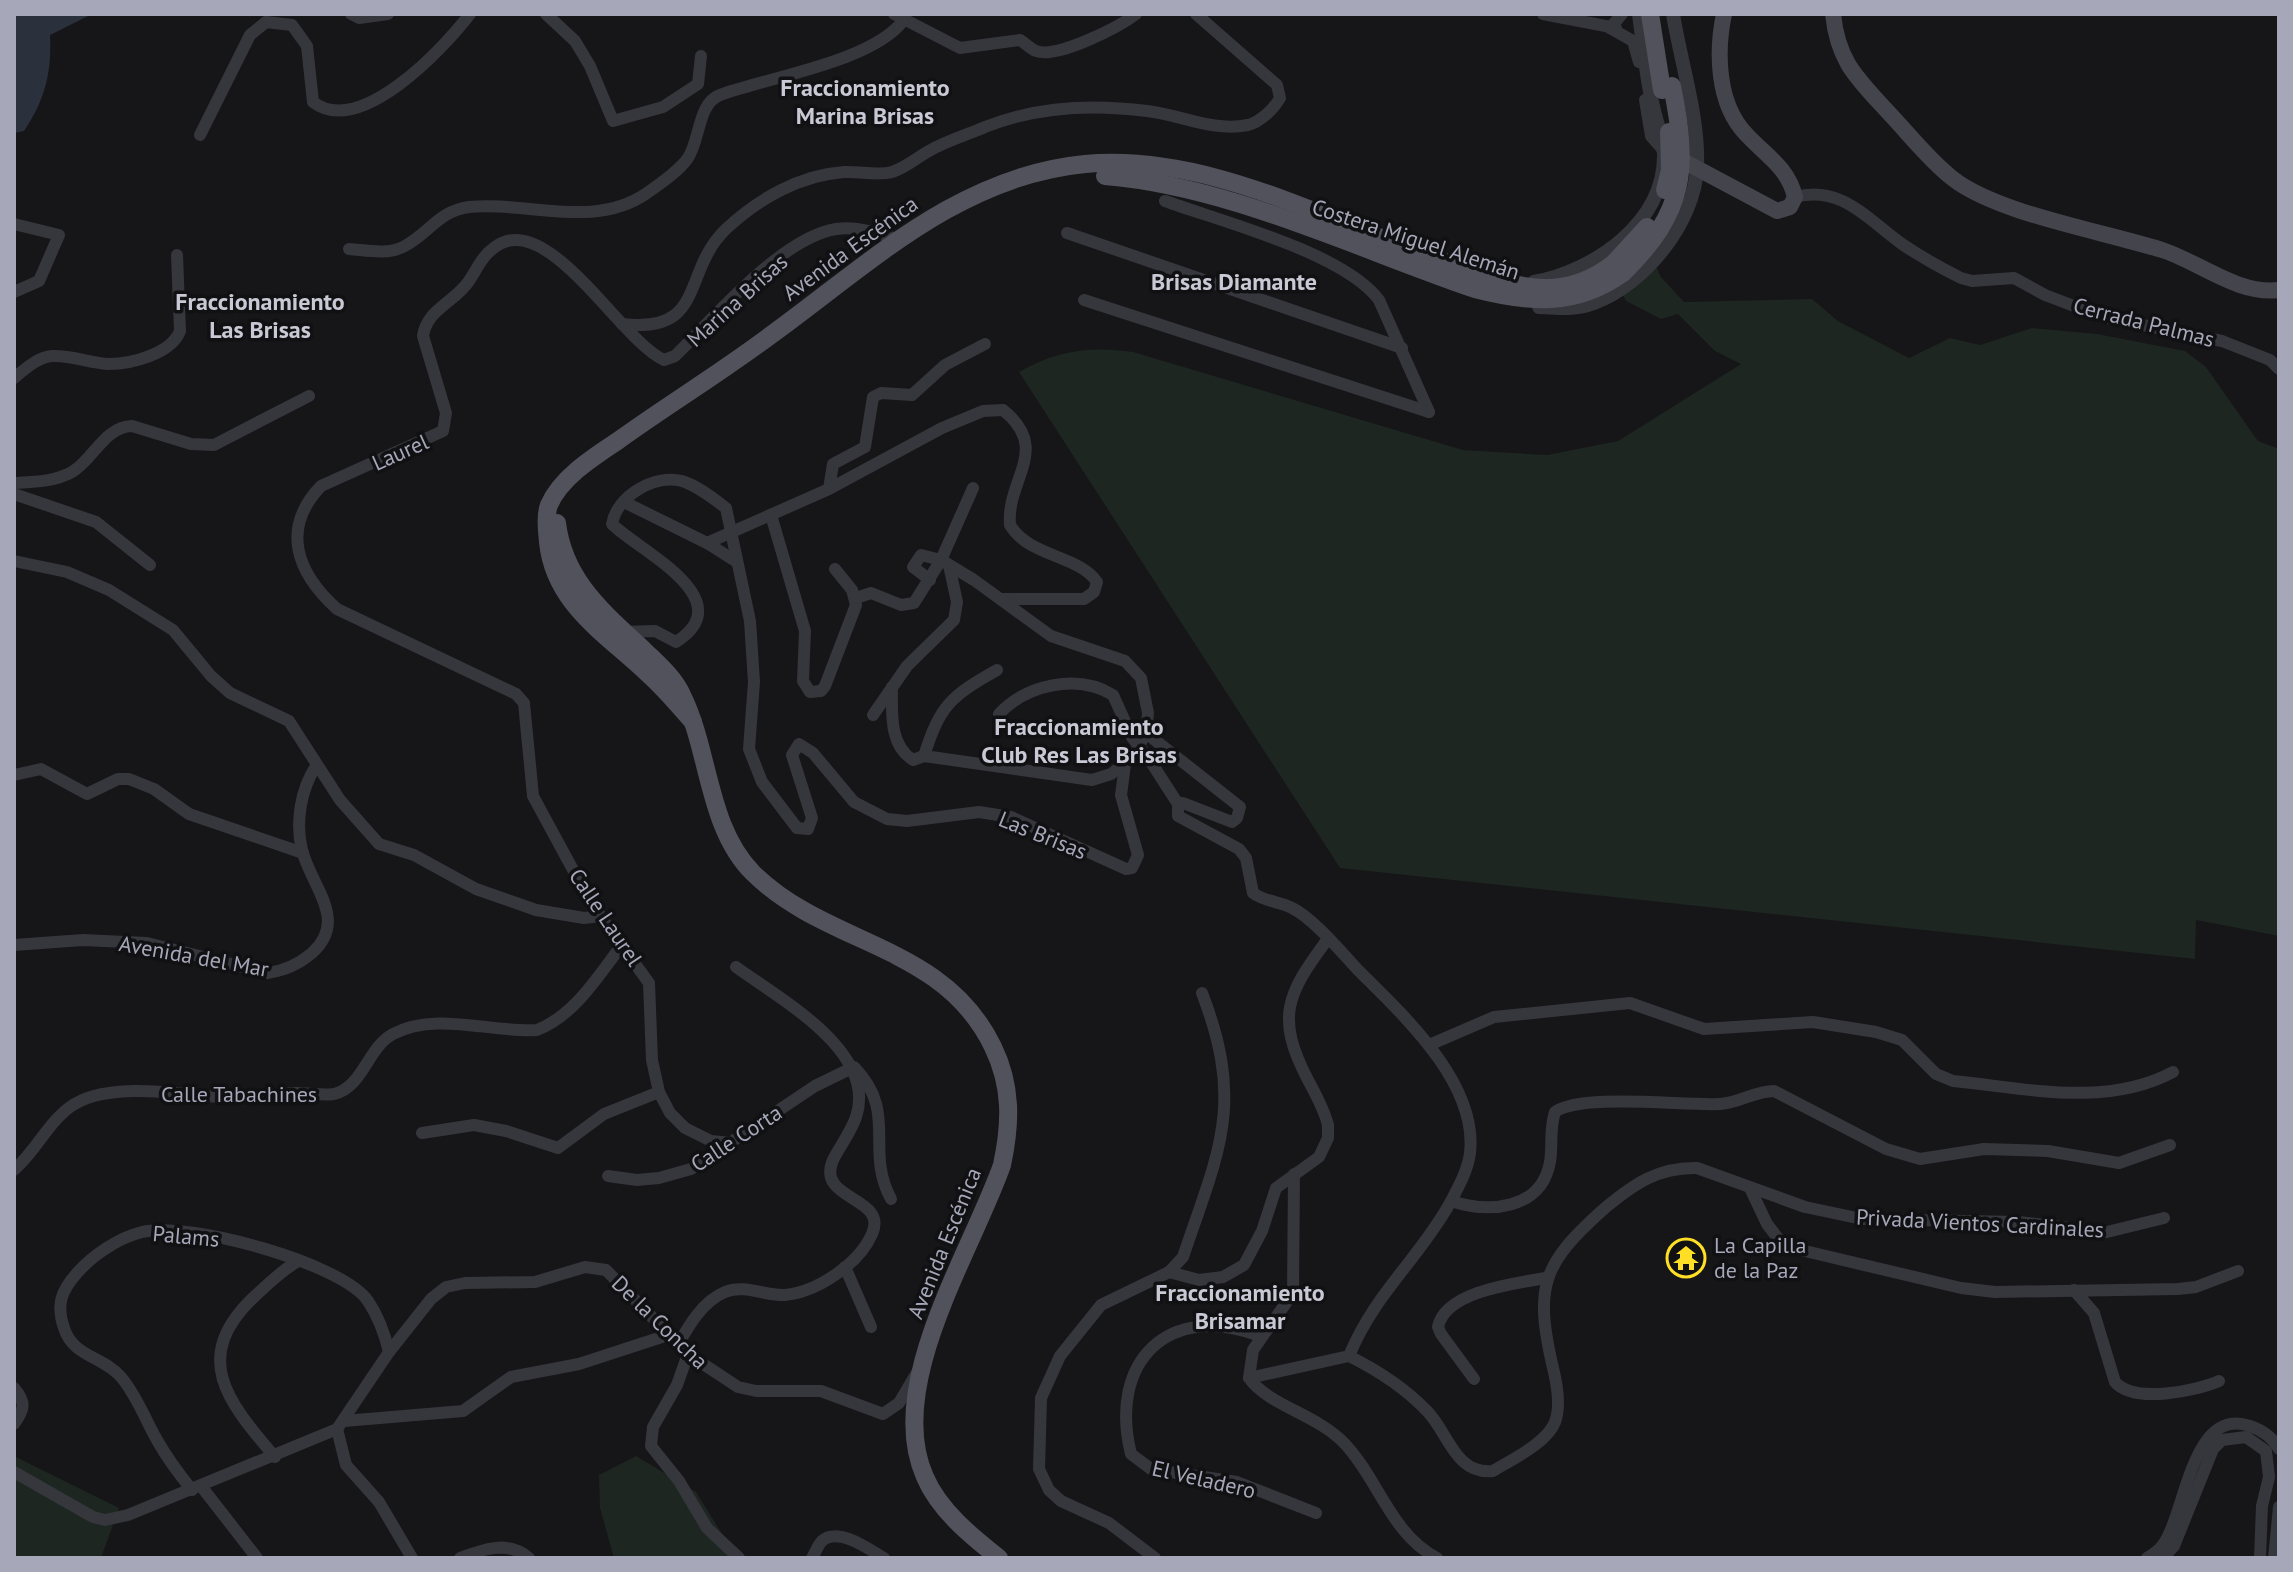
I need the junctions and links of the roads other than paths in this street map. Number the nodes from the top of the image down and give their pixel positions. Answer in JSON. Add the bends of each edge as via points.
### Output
{"nodes":[{"id":1,"x":351,"y":14,"type":"edge"},
{"id":2,"x":388,"y":14,"type":"edge"},
{"id":3,"x":470,"y":14,"type":"edge"},
{"id":4,"x":546,"y":14,"type":"edge"},
{"id":5,"x":1136,"y":14,"type":"edge"},
{"id":6,"x":1196,"y":14,"type":"edge"},
{"id":7,"x":1543,"y":14,"type":"edge"},
{"id":8,"x":1622,"y":14,"type":"edge"},
{"id":9,"x":1639,"y":14,"type":"edge"},
{"id":10,"x":1650,"y":14,"type":"edge"},
{"id":11,"x":1662,"y":14,"type":"edge"},
{"id":12,"x":1673,"y":14,"type":"edge"},
{"id":13,"x":1724,"y":14,"type":"edge"},
{"id":14,"x":1833,"y":14,"type":"edge"},
{"id":15,"x":898,"y":17,"type":"edge"},
{"id":16,"x":1610,"y":28,"type":"junction"},
{"id":17,"x":1642,"y":36,"type":"junction"},
{"id":18,"x":701,"y":56,"type":"dead end"},
{"id":19,"x":1667,"y":88,"type":"junction"},
{"id":20,"x":200,"y":135,"type":"dead end"},
{"id":21,"x":1664,"y":151,"type":"junction"},
{"id":22,"x":1697,"y":168,"type":"junction"},
{"id":23,"x":1059,"y":170,"type":"junction"},
{"id":24,"x":1221,"y":179,"type":"junction"},
{"id":25,"x":1795,"y":197,"type":"junction"},
{"id":26,"x":1165,"y":201,"type":"dead end"},
{"id":27,"x":1266,"y":215,"type":"junction"},
{"id":28,"x":1320,"y":216,"type":"junction"},
{"id":29,"x":14,"y":224,"type":"edge"},
{"id":30,"x":1067,"y":233,"type":"dead end"},
{"id":31,"x":1258,"y":235,"type":"junction"},
{"id":32,"x":897,"y":239,"type":"junction"},
{"id":33,"x":1401,"y":247,"type":"joint"},
{"id":34,"x":349,"y":249,"type":"dead end"},
{"id":35,"x":177,"y":255,"type":"dead end"},
{"id":36,"x":2279,"y":290,"type":"edge"},
{"id":37,"x":14,"y":292,"type":"edge"},
{"id":38,"x":1516,"y":292,"type":"junction"},
{"id":39,"x":1084,"y":300,"type":"dead end"},
{"id":40,"x":621,"y":324,"type":"junction"},
{"id":41,"x":985,"y":344,"type":"dead end"},
{"id":42,"x":1402,"y":348,"type":"junction"},
{"id":43,"x":670,"y":359,"type":"joint"},
{"id":44,"x":2279,"y":369,"type":"edge"},
{"id":45,"x":14,"y":378,"type":"edge"},
{"id":46,"x":309,"y":396,"type":"dead end"},
{"id":47,"x":14,"y":483,"type":"edge"},
{"id":48,"x":973,"y":488,"type":"dead end"},
{"id":49,"x":829,"y":489,"type":"junction"},
{"id":50,"x":14,"y":494,"type":"edge"},
{"id":51,"x":555,"y":496,"type":"junction"},
{"id":52,"x":624,"y":502,"type":"junction"},
{"id":53,"x":726,"y":508,"type":"junction"},
{"id":54,"x":771,"y":515,"type":"junction"},
{"id":55,"x":757,"y":519,"type":"junction"},
{"id":56,"x":733,"y":529,"type":"junction"},
{"id":57,"x":707,"y":543,"type":"junction"},
{"id":58,"x":14,"y":561,"type":"edge"},
{"id":59,"x":737,"y":562,"type":"junction"},
{"id":60,"x":945,"y":563,"type":"junction"},
{"id":61,"x":150,"y":565,"type":"dead end"},
{"id":62,"x":835,"y":569,"type":"dead end"},
{"id":63,"x":930,"y":580,"type":"junction"},
{"id":64,"x":856,"y":598,"type":"junction"},
{"id":65,"x":1001,"y":599,"type":"junction"},
{"id":66,"x":623,"y":631,"type":"junction"},
{"id":67,"x":605,"y":636,"type":"junction"},
{"id":68,"x":997,"y":670,"type":"dead end"},
{"id":69,"x":892,"y":687,"type":"junction"},
{"id":70,"x":524,"y":703,"type":"joint"},
{"id":71,"x":999,"y":714,"type":"dead end"},
{"id":72,"x":873,"y":715,"type":"dead end"},
{"id":73,"x":693,"y":722,"type":"junction"},
{"id":74,"x":1146,"y":733,"type":"junction"},
{"id":75,"x":924,"y":756,"type":"junction"},
{"id":76,"x":1125,"y":765,"type":"junction"},
{"id":77,"x":316,"y":766,"type":"junction"},
{"id":78,"x":14,"y":775,"type":"edge"},
{"id":79,"x":1092,"y":780,"type":"junction"},
{"id":80,"x":1121,"y":795,"type":"junction"},
{"id":81,"x":1178,"y":804,"type":"junction"},
{"id":82,"x":303,"y":853,"type":"junction"},
{"id":83,"x":601,"y":916,"type":"junction"},
{"id":84,"x":1327,"y":940,"type":"junction"},
{"id":85,"x":14,"y":945,"type":"edge"},
{"id":86,"x":622,"y":945,"type":"junction"},
{"id":87,"x":736,"y":967,"type":"dead end"},
{"id":88,"x":1202,"y":993,"type":"dead end"},
{"id":89,"x":1429,"y":1045,"type":"junction"},
{"id":90,"x":854,"y":1067,"type":"junction"},
{"id":91,"x":2173,"y":1072,"type":"dead end"},
{"id":92,"x":659,"y":1092,"type":"junction"},
{"id":93,"x":422,"y":1133,"type":"dead end"},
{"id":94,"x":732,"y":1143,"type":"junction"},
{"id":95,"x":2170,"y":1145,"type":"dead end"},
{"id":96,"x":20,"y":1158,"type":"edge"},
{"id":97,"x":14,"y":1170,"type":"edge"},
{"id":98,"x":1294,"y":1174,"type":"junction"},
{"id":99,"x":608,"y":1176,"type":"dead end"},
{"id":100,"x":1750,"y":1188,"type":"junction"},
{"id":101,"x":891,"y":1199,"type":"dead end"},
{"id":102,"x":1451,"y":1201,"type":"junction"},
{"id":103,"x":2164,"y":1218,"type":"dead end"},
{"id":104,"x":298,"y":1261,"type":"junction"},
{"id":105,"x":845,"y":1267,"type":"junction"},
{"id":106,"x":2238,"y":1271,"type":"dead end"},
{"id":107,"x":1169,"y":1272,"type":"junction"},
{"id":108,"x":1546,"y":1278,"type":"junction"},
{"id":109,"x":2074,"y":1290,"type":"junction"},
{"id":110,"x":871,"y":1327,"type":"dead end"},
{"id":111,"x":668,"y":1335,"type":"junction"},
{"id":112,"x":1260,"y":1336,"type":"junction"},
{"id":113,"x":683,"y":1350,"type":"junction"},
{"id":114,"x":389,"y":1352,"type":"junction"},
{"id":115,"x":1349,"y":1356,"type":"junction"},
{"id":116,"x":919,"y":1369,"type":"junction"},
{"id":117,"x":1249,"y":1378,"type":"junction"},
{"id":118,"x":1474,"y":1379,"type":"dead end"},
{"id":119,"x":2219,"y":1381,"type":"dead end"},
{"id":120,"x":14,"y":1388,"type":"edge"},
{"id":121,"x":14,"y":1424,"type":"edge"},
{"id":122,"x":341,"y":1425,"type":"junction"},
{"id":123,"x":2279,"y":1449,"type":"edge"},
{"id":124,"x":275,"y":1457,"type":"junction"},
{"id":125,"x":14,"y":1472,"type":"edge"},
{"id":126,"x":197,"y":1488,"type":"junction"},
{"id":127,"x":2279,"y":1507,"type":"edge"},
{"id":128,"x":1316,"y":1513,"type":"dead end"},
{"id":129,"x":1133,"y":1540,"type":"junction"},
{"id":130,"x":415,"y":1557,"type":"edge"},
{"id":131,"x":257,"y":1558,"type":"edge"},
{"id":132,"x":460,"y":1558,"type":"edge"},
{"id":133,"x":529,"y":1558,"type":"edge"},
{"id":134,"x":739,"y":1558,"type":"edge"},
{"id":135,"x":812,"y":1558,"type":"edge"},
{"id":136,"x":884,"y":1558,"type":"edge"},
{"id":137,"x":999,"y":1558,"type":"edge"},
{"id":138,"x":1145,"y":1558,"type":"edge"},
{"id":139,"x":1155,"y":1558,"type":"edge"},
{"id":140,"x":1437,"y":1558,"type":"edge"},
{"id":141,"x":2147,"y":1558,"type":"edge"},
{"id":142,"x":2163,"y":1558,"type":"edge"},
{"id":143,"x":2260,"y":1558,"type":"edge"},
{"id":144,"x":2274,"y":1558,"type":"edge"}],
"edges":[{"from":1,"to":2,"type":"street"},
{"from":3,"to":20,"type":"street","via":[[408,79],[348,111],[330,111],[313,102],[307,46],[292,25],[266,22],[250,35]]},
{"from":4,"to":18,"type":"street","via":[[575,41],[613,121],[663,107],[698,84]]},
{"from":5,"to":15,"type":"street","via":[[1095,37],[1037,52],[1020,40],[960,48]]},
{"from":6,"to":40,"type":"street","via":[[1277,85],[1280,98],[1275,107],[1251,124],[1214,128],[1147,111],[1044,109],[929,151],[908,167],[803,179],[726,230],[709,249],[693,293],[676,317],[650,325]]},
{"from":7,"to":16,"type":"street"},
{"from":8,"to":16,"type":"street"},
{"from":9,"to":17,"type":"street"},
{"from":10,"to":19,"type":"main road","name":"Costera Miguel Alemán"},
{"from":11,"to":19,"type":"main road","name":"Costera Miguel Alemán"},
{"from":12,"to":22,"type":"street","via":[[1697,142]]},
{"from":13,"to":25,"type":"main road","via":[[1719,50],[1729,105],[1747,136],[1785,172]]},
{"from":14,"to":36,"type":"main road","via":[[1836,44],[1855,76],[1952,179],[1983,197],[2170,253],[2244,287]]},
{"from":15,"to":34,"type":"street","via":[[877,43],[716,95],[706,106],[688,158],[648,193],[618,208],[589,213],[494,205],[459,209],[442,215],[401,248]]},
{"from":16,"to":17,"type":"street"},
{"from":16,"to":21,"type":"street","via":[[1633,41],[1651,136]]},
{"from":17,"to":21,"type":"street"},
{"from":19,"to":38,"type":"main road","name":"Costera Miguel Alemán","bridge":true,"via":[[1682,133],[1683,167],[1657,235],[1604,287],[1543,301]]},
{"from":21,"to":22,"type":"main road"},
{"from":21,"to":38,"type":"street","via":[[1660,179],[1627,235],[1569,274]]},
{"from":22,"to":25,"type":"main road","via":[[1777,211],[1790,207]]},
{"from":22,"to":38,"type":"street","via":[[1695,187],[1675,231],[1641,273],[1619,290],[1578,308],[1539,307]]},
{"from":23,"to":24,"type":"main road","name":"Avenida Escénica","via":[[1085,164],[1153,166]]},
{"from":23,"to":27,"type":"main road","name":"Costera Miguel Alemán","via":[[1149,180]]},
{"from":23,"to":32,"type":"main road","name":"Avenida Escénica","via":[[987,188]]},
{"from":24,"to":27,"type":"main road"},
{"from":24,"to":28,"type":"main road","name":"Avenida Escénica"},
{"from":25,"to":44,"type":"street","name":"Cerrada Palmas","via":[[1812,192],[1844,200],[1901,243],[1961,278],[2014,278],[2103,317],[2222,341],[2270,360]]},
{"from":26,"to":31,"type":"street"},
{"from":27,"to":28,"type":"main road"},
{"from":27,"to":31,"type":"street"},
{"from":27,"to":38,"type":"main road","name":"Costera Miguel Alemán","via":[[1437,276]]},
{"from":28,"to":33,"type":"main road","name":"Avenida Escénica"},
{"from":29,"to":37,"type":"street","via":[[59,235],[39,281]]},
{"from":30,"to":42,"type":"street"},
{"from":31,"to":42,"type":"street","via":[[1337,266],[1370,288]]},
{"from":32,"to":43,"type":"street","name":"Marina Brisas","via":[[835,229],[798,245]]},
{"from":32,"to":51,"type":"main road","name":"Avenida Escénica","via":[[732,364],[602,451]]},
{"from":33,"to":38,"type":"main road","name":"Costera Miguel Alemán"},
{"from":35,"to":45,"type":"street","via":[[180,331],[165,348],[110,364],[52,356]]},
{"from":39,"to":42,"type":"street","via":[[1429,412]]},
{"from":40,"to":43,"type":"street","name":"Laurel","via":[[656,356]]},
{"from":40,"to":70,"type":"street","name":"Laurel","via":[[542,247],[520,240],[493,248],[455,299],[431,313],[425,325],[423,336],[446,413],[443,431],[321,486],[306,502],[298,523],[306,573],[337,609],[516,694]]},
{"from":41,"to":49,"type":"street","via":[[945,365],[912,395],[873,397],[865,447],[833,464]]},
{"from":46,"to":47,"type":"street","via":[[214,445],[122,427],[75,470],[52,479]]},
{"from":48,"to":60,"type":"street"},
{"from":49,"to":54,"type":"street"},
{"from":49,"to":65,"type":"street","via":[[942,428],[983,411],[1003,410],[1023,431],[1028,450],[1010,525],[1025,543],[1088,572],[1097,582],[1084,599]]},
{"from":50,"to":61,"type":"street","via":[[96,522]]},
{"from":51,"to":66,"type":"main road","name":"Avenida Escénica","via":[[567,564],[583,590]]},
{"from":51,"to":67,"type":"main road","name":"Avenida Escénica","via":[[547,533],[556,579]]},
{"from":52,"to":53,"type":"street","via":[[649,483],[682,481]]},
{"from":52,"to":57,"type":"street"},
{"from":52,"to":66,"type":"street","via":[[612,524],[680,575],[696,604],[696,615],[676,642],[655,631]]},
{"from":53,"to":55,"type":"street"},
{"from":53,"to":56,"type":"street","name":"Las Brisas"},
{"from":54,"to":55,"type":"street"},
{"from":54,"to":64,"type":"street","via":[[805,631],[803,681],[810,692],[825,686]]},
{"from":55,"to":56,"type":"street"},
{"from":56,"to":57,"type":"street"},
{"from":56,"to":59,"type":"street","name":"Las Brisas"},
{"from":57,"to":59,"type":"street"},
{"from":58,"to":77,"type":"street","via":[[67,572],[147,612],[173,630],[230,693],[289,721]]},
{"from":59,"to":80,"type":"street","name":"Las Brisas","via":[[750,621],[753,765],[797,828],[808,829],[812,818],[792,755],[799,744],[854,802],[887,819],[979,812],[1011,817],[1126,869],[1138,855]]},
{"from":60,"to":63,"type":"street"},
{"from":60,"to":63,"type":"street","via":[[927,554],[914,563],[915,571]]},
{"from":60,"to":65,"type":"street"},
{"from":60,"to":69,"type":"street","via":[[957,602],[954,620]]},
{"from":62,"to":64,"type":"street"},
{"from":63,"to":64,"type":"street","via":[[907,606],[871,593]]},
{"from":65,"to":74,"type":"street","via":[[1051,636],[1104,652],[1136,669],[1146,693]]},
{"from":66,"to":67,"type":"street"},
{"from":66,"to":73,"type":"main road","name":"Avenida Escénica","via":[[670,677]]},
{"from":67,"to":73,"type":"main road","name":"Avenida Escénica"},
{"from":68,"to":75,"type":"street","via":[[953,696]]},
{"from":69,"to":72,"type":"street"},
{"from":69,"to":75,"type":"street","via":[[900,749],[913,760]]},
{"from":70,"to":83,"type":"street","name":"Calle Laurel","via":[[533,796]]},
{"from":71,"to":81,"type":"street","bridge":true,"via":[[1040,688],[1087,685],[1113,695],[1132,737]]},
{"from":73,"to":116,"type":"main road","name":"Avenida Escénica","via":[[723,823],[753,873],[783,899],[893,953],[963,998],[999,1059],[1009,1095],[1002,1165]]},
{"from":74,"to":76,"type":"street"},
{"from":74,"to":81,"type":"street","via":[[1237,802],[1241,812],[1232,822],[1224,821],[1190,804]]},
{"from":75,"to":79,"type":"street"},
{"from":76,"to":79,"type":"street"},
{"from":76,"to":80,"type":"street","name":"Las Brisas"},
{"from":77,"to":82,"type":"street","name":"Avenida del Mar","via":[[300,815]]},
{"from":77,"to":83,"type":"street","via":[[379,844],[514,903],[559,915]]},
{"from":78,"to":82,"type":"street","via":[[41,769],[87,794],[129,779],[189,814]]},
{"from":79,"to":80,"type":"street"},
{"from":81,"to":84,"type":"street","via":[[1184,821],[1239,849],[1253,893],[1293,908]]},
{"from":82,"to":85,"type":"street","name":"Avenida del Mar","via":[[325,901],[328,929],[317,948],[280,971],[254,971],[147,943]]},
{"from":83,"to":86,"type":"street","name":"Calle Laurel"},
{"from":84,"to":89,"type":"street"},
{"from":84,"to":98,"type":"street","via":[[1298,979],[1287,1010],[1288,1035],[1328,1125],[1319,1157]]},
{"from":86,"to":92,"type":"street","name":"Calle Laurel","via":[[649,983],[652,1060]]},
{"from":86,"to":96,"type":"street","name":"Calle Tabachines","via":[[585,993],[537,1030],[441,1024],[408,1028],[384,1040],[349,1086],[325,1095],[88,1097],[69,1107]]},
{"from":87,"to":90,"type":"street","via":[[809,1020]]},
{"from":88,"to":107,"type":"street","via":[[1224,1064],[1224,1127],[1183,1257]]},
{"from":89,"to":91,"type":"street","via":[[1494,1017],[1630,1003],[1704,1029],[1802,1022],[1876,1032],[1902,1040],[1936,1074],[1953,1081],[2095,1093],[2119,1092]]},
{"from":89,"to":102,"type":"street","via":[[1456,1091],[1470,1134],[1468,1165]]},
{"from":90,"to":94,"type":"street","name":"Calle Corta","via":[[815,1086]]},
{"from":90,"to":101,"type":"street","via":[[876,1095],[881,1174]]},
{"from":90,"to":105,"type":"street","via":[[856,1117],[833,1160],[830,1179],[833,1187],[867,1207],[875,1224],[865,1246]]},
{"from":92,"to":93,"type":"street","via":[[604,1114],[558,1148],[474,1125]]},
{"from":92,"to":94,"type":"street","name":"Calle Laurel","via":[[685,1128],[711,1141]]},
{"from":94,"to":99,"type":"street","name":"Calle Corta","via":[[673,1176]]},
{"from":95,"to":102,"type":"street","via":[[2119,1163],[2048,1151],[1984,1149],[1920,1159],[1886,1149],[1774,1091],[1724,1104],[1580,1103],[1555,1112],[1550,1164],[1528,1195],[1491,1210]]},
{"from":96,"to":97,"type":"street","name":"Calle Tabachines"},
{"from":98,"to":107,"type":"street","via":[[1276,1188],[1244,1265],[1223,1277],[1199,1280]]},
{"from":98,"to":112,"type":"street","via":[[1293,1293]]},
{"from":100,"to":103,"type":"street","name":"Privada Vientos Cardinales","via":[[1862,1219],[2019,1222],[2107,1232]]},
{"from":100,"to":108,"type":"street","name":"Privada Vientos Cardinales","via":[[1697,1168],[1652,1174],[1595,1217]]},
{"from":100,"to":109,"type":"street","via":[[1776,1239],[1800,1251],[1961,1288]]},
{"from":102,"to":115,"type":"street","via":[[1364,1320]]},
{"from":104,"to":114,"type":"street","name":"Palams","via":[[353,1286],[368,1301]]},
{"from":104,"to":124,"type":"street","via":[[241,1309],[217,1356],[226,1389]]},
{"from":104,"to":126,"type":"street","name":"Palams","via":[[209,1233],[142,1232],[109,1245],[82,1267],[60,1296],[67,1337],[76,1349],[112,1367],[168,1459]]},
{"from":105,"to":110,"type":"street"},
{"from":105,"to":113,"type":"street","via":[[819,1284],[784,1295],[725,1292],[698,1314]]},
{"from":106,"to":109,"type":"street","via":[[2187,1288]]},
{"from":107,"to":129,"type":"street","via":[[1101,1305],[1060,1356],[1041,1398],[1038,1419],[1039,1469],[1049,1490]]},
{"from":108,"to":115,"type":"street","via":[[1543,1311],[1556,1386],[1554,1424],[1493,1471],[1470,1467],[1427,1410]]},
{"from":108,"to":118,"type":"street","via":[[1470,1296],[1439,1321],[1441,1334]]},
{"from":109,"to":119,"type":"street","via":[[2094,1313],[2120,1388],[2177,1393]]},
{"from":111,"to":113,"type":"street","name":"De la Concha"},
{"from":111,"to":114,"type":"street","name":"De la Concha","via":[[606,1270],[585,1267],[535,1282],[446,1287]]},
{"from":111,"to":122,"type":"street","via":[[579,1364],[511,1377],[463,1411]]},
{"from":112,"to":117,"type":"street","via":[[1249,1361]]},
{"from":112,"to":128,"type":"street","name":"El Veladero","via":[[1210,1325],[1159,1340],[1137,1361],[1128,1385],[1124,1407],[1131,1454],[1151,1469],[1237,1482]]},
{"from":113,"to":116,"type":"street","name":"De la Concha","via":[[738,1387],[821,1391],[883,1414],[899,1403]]},
{"from":113,"to":134,"type":"street","via":[[677,1385],[653,1427],[651,1446],[707,1528]]},
{"from":114,"to":122,"type":"street","name":"De la Concha"},
{"from":115,"to":117,"type":"street"},
{"from":116,"to":137,"type":"main road","name":"Avenida Escénica","via":[[912,1417],[914,1448],[925,1479],[942,1505]]},
{"from":117,"to":140,"type":"street","via":[[1256,1387],[1320,1420],[1346,1445],[1410,1536]]},
{"from":120,"to":121,"type":"street","via":[[24,1408]]},
{"from":122,"to":124,"type":"street"},
{"from":122,"to":130,"type":"street","via":[[346,1465],[379,1502]]},
{"from":123,"to":141,"type":"street","via":[[2269,1437],[2245,1425],[2216,1432],[2196,1458],[2162,1546]]},
{"from":124,"to":126,"type":"street"},
{"from":125,"to":126,"type":"street","via":[[105,1520]]},
{"from":126,"to":131,"type":"street"},
{"from":127,"to":144,"type":"street"},
{"from":129,"to":138,"type":"street"},
{"from":129,"to":139,"type":"street"},
{"from":132,"to":133,"type":"street","via":[[502,1547],[520,1550]]},
{"from":135,"to":136,"type":"street","via":[[822,1541],[834,1536]]},
{"from":142,"to":143,"type":"street","via":[[2174,1546],[2213,1449],[2222,1440],[2246,1437],[2258,1442],[2269,1459]]}]}
